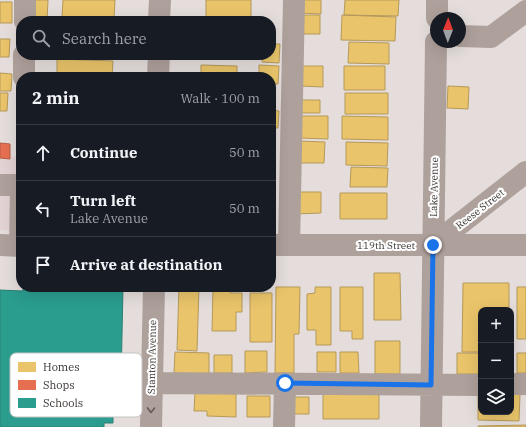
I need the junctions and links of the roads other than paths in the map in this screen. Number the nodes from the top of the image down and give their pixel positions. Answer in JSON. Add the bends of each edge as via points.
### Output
{"nodes":[{"id":1,"x":25,"y":0,"type":"edge"},
{"id":2,"x":160,"y":0,"type":"edge"},
{"id":3,"x":294,"y":0,"type":"edge"},
{"id":4,"x":437,"y":0,"type":"edge"},
{"id":5,"x":526,"y":11,"type":"edge"},
{"id":6,"x":437,"y":12,"type":"edge"},
{"id":7,"x":25,"y":16,"type":"edge"},
{"id":8,"x":159,"y":16,"type":"edge"},
{"id":9,"x":466,"y":36,"type":"edge"},
{"id":10,"x":436,"y":48,"type":"edge"},
{"id":11,"x":24,"y":60,"type":"edge"},
{"id":12,"x":158,"y":60,"type":"edge"},
{"id":13,"x":24,"y":72,"type":"edge"},
{"id":14,"x":158,"y":72,"type":"edge"},
{"id":15,"x":526,"y":172,"type":"edge"},
{"id":16,"x":0,"y":186,"type":"edge"},
{"id":17,"x":16,"y":186,"type":"edge"},
{"id":18,"x":16,"y":229,"type":"edge"},
{"id":19,"x":280,"y":245,"type":"edge"},
{"id":20,"x":433,"y":245,"type":"junction"},
{"id":21,"x":526,"y":245,"type":"edge"},
{"id":22,"x":14,"y":246,"type":"edge"},
{"id":23,"x":154,"y":292,"type":"edge"},
{"id":24,"x":152,"y":383,"type":"junction"},
{"id":25,"x":285,"y":383,"type":"junction"},
{"id":26,"x":514,"y":384,"type":"edge"},
{"id":27,"x":526,"y":384,"type":"edge"},
{"id":28,"x":431,"y":385,"type":"junction"},
{"id":29,"x":478,"y":385,"type":"edge"},
{"id":30,"x":151,"y":427,"type":"edge"},
{"id":31,"x":284,"y":427,"type":"edge"},
{"id":32,"x":431,"y":427,"type":"edge"}],
"edges":[{"from":1,"to":7,"type":"street"},
{"from":2,"to":8,"type":"street"},
{"from":3,"to":19,"type":"street"},
{"from":4,"to":6,"type":"street"},
{"from":5,"to":9,"type":"street","via":[[491,37]]},
{"from":10,"to":20,"type":"street","name":"Lake Avenue"},
{"from":11,"to":13,"type":"street"},
{"from":12,"to":14,"type":"street"},
{"from":15,"to":20,"type":"street","name":"Reese Street"},
{"from":16,"to":17,"type":"street"},
{"from":18,"to":22,"type":"street"},
{"from":19,"to":20,"type":"street","name":"119th Street"},
{"from":20,"to":21,"type":"street","name":"119th Street"},
{"from":20,"to":28,"type":"street","name":"Lake Avenue"},
{"from":23,"to":24,"type":"street","name":"Stanton Avenue"},
{"from":24,"to":25,"type":"street"},
{"from":24,"to":30,"type":"street","name":"Stanton Avenue","one_way":true},
{"from":25,"to":28,"type":"street"},
{"from":25,"to":31,"type":"street"},
{"from":26,"to":27,"type":"street"},
{"from":28,"to":29,"type":"street"},
{"from":28,"to":32,"type":"street","name":"Lake Avenue"}]}
